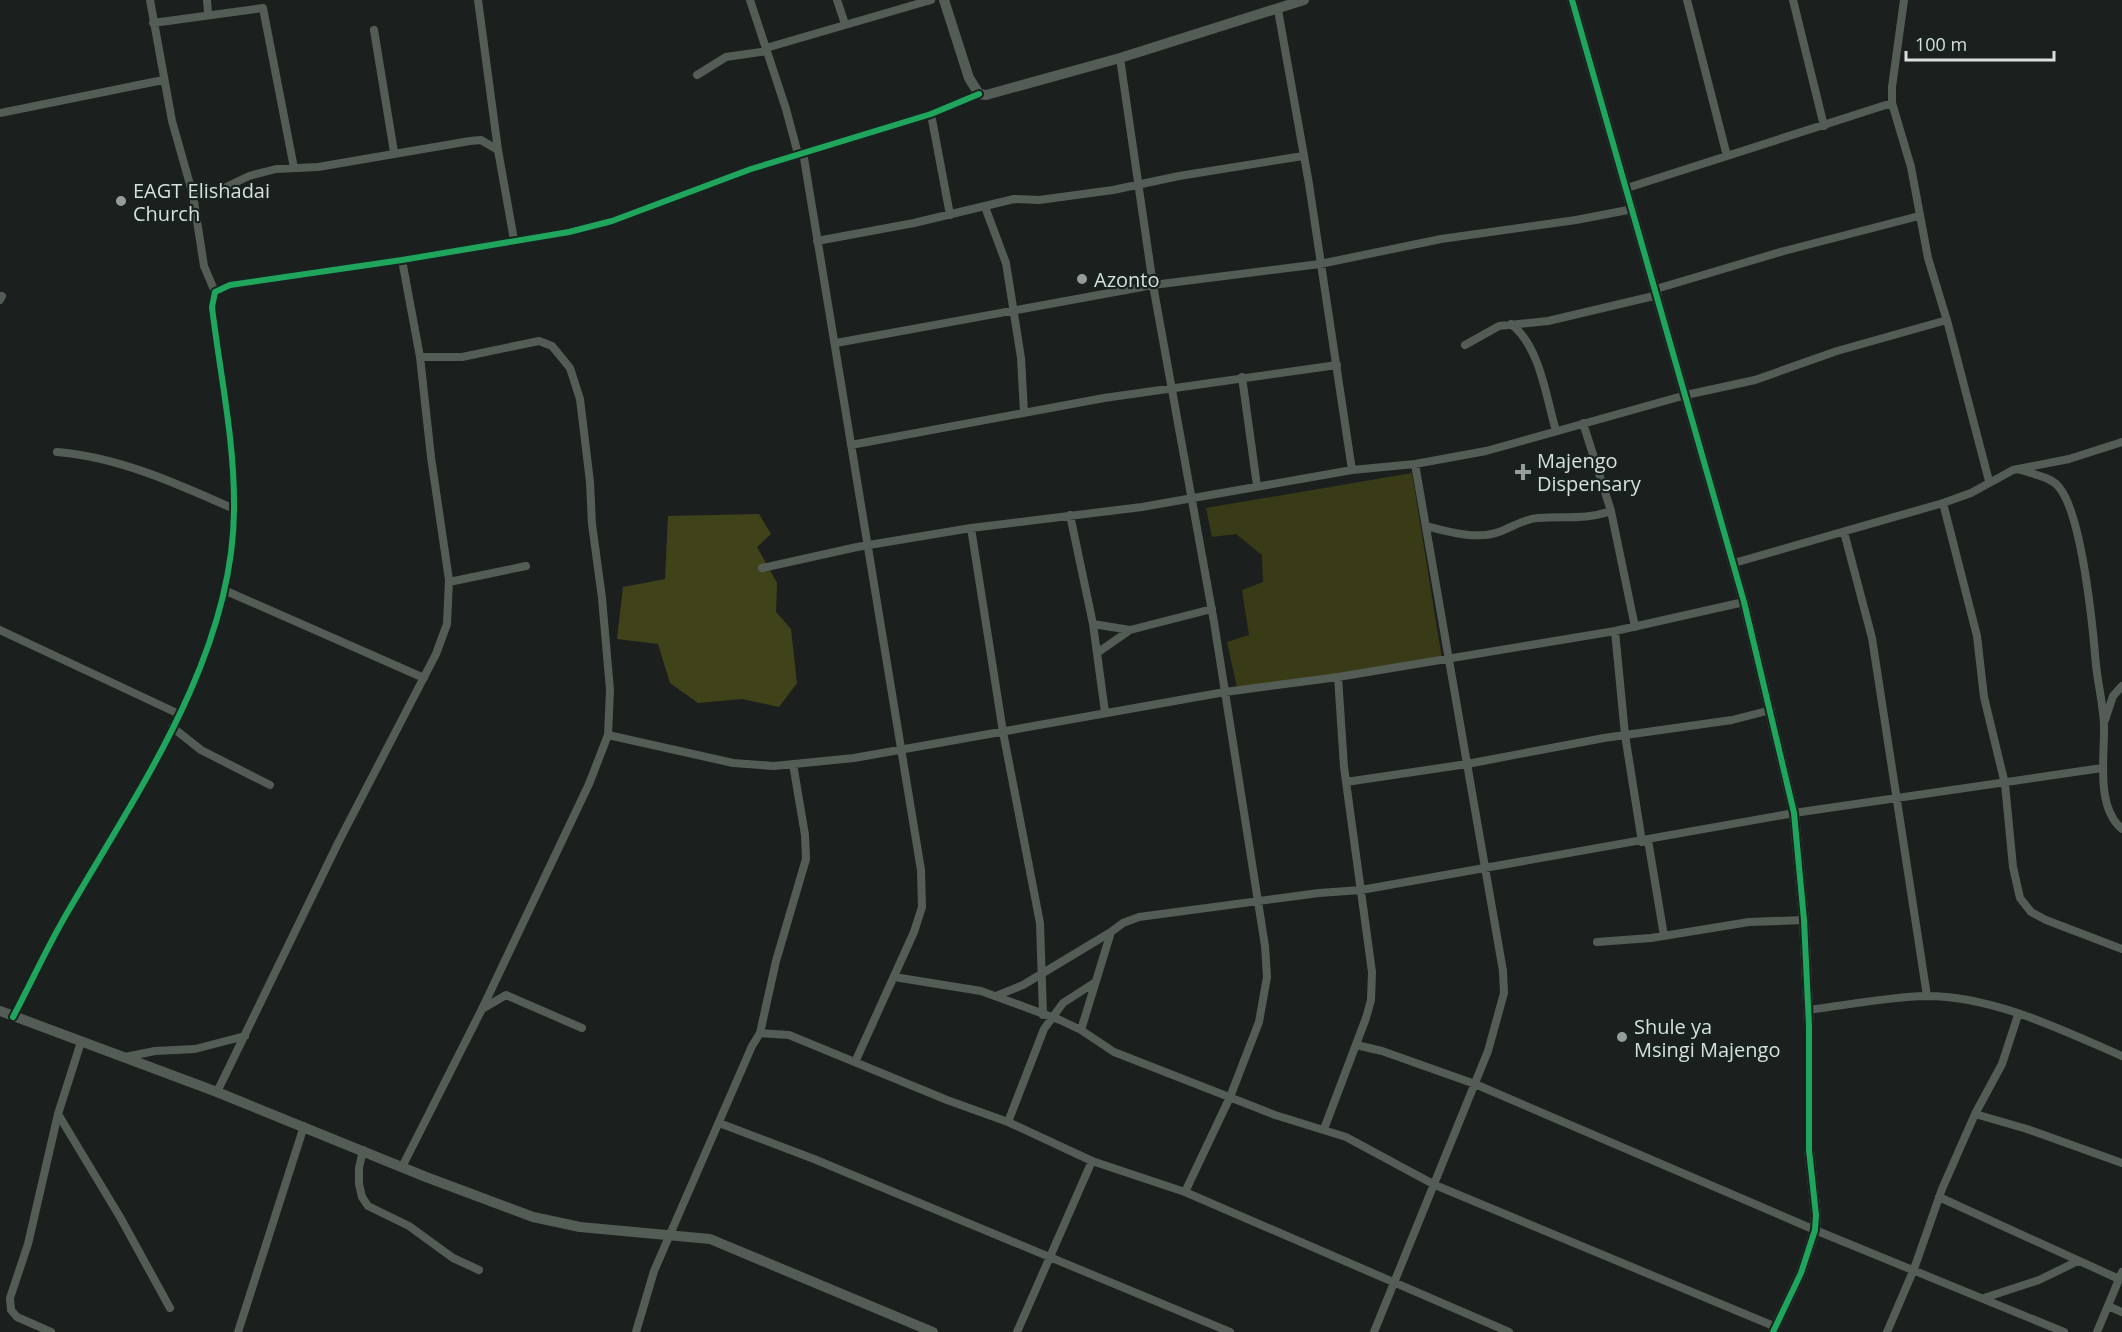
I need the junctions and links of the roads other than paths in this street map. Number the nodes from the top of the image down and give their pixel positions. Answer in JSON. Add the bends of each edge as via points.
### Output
{"nodes":[{"id":1,"x":150,"y":0,"type":"edge"},
{"id":2,"x":207,"y":0,"type":"edge"},
{"id":3,"x":478,"y":0,"type":"edge"},
{"id":4,"x":750,"y":0,"type":"edge"},
{"id":5,"x":837,"y":0,"type":"edge"},
{"id":6,"x":931,"y":0,"type":"edge"},
{"id":7,"x":944,"y":0,"type":"edge"},
{"id":8,"x":1304,"y":0,"type":"edge"},
{"id":9,"x":1572,"y":0,"type":"edge"},
{"id":10,"x":1687,"y":0,"type":"edge"},
{"id":11,"x":1793,"y":0,"type":"edge"},
{"id":12,"x":1904,"y":0,"type":"edge"},
{"id":13,"x":1292,"y":2,"type":"edge"},
{"id":14,"x":264,"y":4,"type":"edge"},
{"id":15,"x":1278,"y":10,"type":"junction"},
{"id":16,"x":208,"y":13,"type":"junction"},
{"id":17,"x":153,"y":23,"type":"junction"},
{"id":18,"x":845,"y":24,"type":"junction"},
{"id":19,"x":374,"y":30,"type":"dead end"},
{"id":20,"x":767,"y":50,"type":"junction"},
{"id":21,"x":1120,"y":58,"type":"junction"},
{"id":22,"x":698,"y":75,"type":"dead end"},
{"id":23,"x":163,"y":80,"type":"junction"},
{"id":24,"x":979,"y":94,"type":"junction"},
{"id":25,"x":1892,"y":103,"type":"junction"},
{"id":26,"x":0,"y":113,"type":"edge"},
{"id":27,"x":931,"y":114,"type":"junction"},
{"id":28,"x":1824,"y":126,"type":"junction"},
{"id":29,"x":498,"y":150,"type":"junction"},
{"id":30,"x":394,"y":152,"type":"junction"},
{"id":31,"x":800,"y":153,"type":"junction"},
{"id":32,"x":1303,"y":156,"type":"junction"},
{"id":33,"x":1726,"y":156,"type":"junction"},
{"id":34,"x":294,"y":168,"type":"junction"},
{"id":35,"x":1137,"y":184,"type":"junction"},
{"id":36,"x":1627,"y":188,"type":"junction"},
{"id":37,"x":193,"y":195,"type":"junction"},
{"id":38,"x":984,"y":207,"type":"junction"},
{"id":39,"x":1633,"y":208,"type":"junction"},
{"id":40,"x":950,"y":215,"type":"junction"},
{"id":41,"x":1919,"y":216,"type":"junction"},
{"id":42,"x":514,"y":240,"type":"junction"},
{"id":43,"x":817,"y":241,"type":"junction"},
{"id":44,"x":402,"y":260,"type":"junction"},
{"id":45,"x":1320,"y":264,"type":"junction"},
{"id":46,"x":1153,"y":285,"type":"junction"},
{"id":47,"x":215,"y":292,"type":"junction"},
{"id":48,"x":1657,"y":292,"type":"junction"},
{"id":49,"x":1013,"y":311,"type":"junction"},
{"id":50,"x":1947,"y":320,"type":"junction"},
{"id":51,"x":1511,"y":324,"type":"junction"},
{"id":52,"x":836,"y":343,"type":"junction"},
{"id":53,"x":1465,"y":345,"type":"dead end"},
{"id":54,"x":420,"y":357,"type":"junction"},
{"id":55,"x":1337,"y":365,"type":"junction"},
{"id":56,"x":1242,"y":376,"type":"junction"},
{"id":57,"x":1172,"y":388,"type":"junction"},
{"id":58,"x":1686,"y":395,"type":"junction"},
{"id":59,"x":1024,"y":412,"type":"junction"},
{"id":60,"x":1583,"y":423,"type":"junction"},
{"id":61,"x":1556,"y":431,"type":"junction"},
{"id":62,"x":2122,"y":442,"type":"edge"},
{"id":63,"x":851,"y":445,"type":"junction"},
{"id":64,"x":57,"y":452,"type":"dead end"},
{"id":65,"x":1415,"y":464,"type":"junction"},
{"id":66,"x":1352,"y":470,"type":"junction"},
{"id":67,"x":2020,"y":470,"type":"junction"},
{"id":68,"x":1989,"y":481,"type":"junction"},
{"id":69,"x":1257,"y":486,"type":"junction"},
{"id":70,"x":1191,"y":497,"type":"junction"},
{"id":71,"x":1943,"y":503,"type":"junction"},
{"id":72,"x":234,"y":509,"type":"junction"},
{"id":73,"x":1611,"y":511,"type":"junction"},
{"id":74,"x":1070,"y":515,"type":"junction"},
{"id":75,"x":1426,"y":526,"type":"junction"},
{"id":76,"x":971,"y":528,"type":"junction"},
{"id":77,"x":1844,"y":532,"type":"junction"},
{"id":78,"x":869,"y":545,"type":"junction"},
{"id":79,"x":1734,"y":562,"type":"junction"},
{"id":80,"x":526,"y":566,"type":"dead end"},
{"id":81,"x":762,"y":568,"type":"dead end"},
{"id":82,"x":449,"y":582,"type":"junction"},
{"id":83,"x":224,"y":590,"type":"junction"},
{"id":84,"x":1744,"y":602,"type":"junction"},
{"id":85,"x":1212,"y":609,"type":"junction"},
{"id":86,"x":1093,"y":624,"type":"junction"},
{"id":87,"x":1635,"y":627,"type":"junction"},
{"id":88,"x":0,"y":630,"type":"edge"},
{"id":89,"x":1131,"y":630,"type":"junction"},
{"id":90,"x":1615,"y":631,"type":"junction"},
{"id":91,"x":1097,"y":653,"type":"junction"},
{"id":92,"x":1449,"y":659,"type":"junction"},
{"id":93,"x":1338,"y":677,"type":"junction"},
{"id":94,"x":424,"y":678,"type":"junction"},
{"id":95,"x":2122,"y":686,"type":"edge"},
{"id":96,"x":1225,"y":692,"type":"junction"},
{"id":97,"x":1771,"y":710,"type":"junction"},
{"id":98,"x":1105,"y":712,"type":"junction"},
{"id":99,"x":179,"y":714,"type":"junction"},
{"id":100,"x":2104,"y":724,"type":"junction"},
{"id":101,"x":172,"y":727,"type":"junction"},
{"id":102,"x":1003,"y":732,"type":"junction"},
{"id":103,"x":608,"y":735,"type":"junction"},
{"id":104,"x":1625,"y":735,"type":"junction"},
{"id":105,"x":902,"y":749,"type":"junction"},
{"id":106,"x":793,"y":764,"type":"junction"},
{"id":107,"x":1467,"y":764,"type":"junction"},
{"id":108,"x":2102,"y":768,"type":"junction"},
{"id":109,"x":1346,"y":782,"type":"junction"},
{"id":110,"x":2005,"y":784,"type":"junction"},
{"id":111,"x":270,"y":785,"type":"dead end"},
{"id":112,"x":1897,"y":798,"type":"junction"},
{"id":113,"x":1794,"y":813,"type":"junction"},
{"id":114,"x":2122,"y":829,"type":"edge"},
{"id":115,"x":1645,"y":841,"type":"junction"},
{"id":116,"x":1484,"y":867,"type":"junction"},
{"id":117,"x":1361,"y":890,"type":"junction"},
{"id":118,"x":1257,"y":903,"type":"junction"},
{"id":119,"x":1804,"y":920,"type":"junction"},
{"id":120,"x":1111,"y":932,"type":"junction"},
{"id":121,"x":1664,"y":936,"type":"junction"},
{"id":122,"x":1597,"y":942,"type":"dead end"},
{"id":123,"x":2122,"y":950,"type":"edge"},
{"id":124,"x":1042,"y":970,"type":"junction"},
{"id":125,"x":894,"y":978,"type":"junction"},
{"id":126,"x":1094,"y":983,"type":"junction"},
{"id":127,"x":996,"y":996,"type":"junction"},
{"id":128,"x":1927,"y":996,"type":"junction"},
{"id":129,"x":482,"y":1009,"type":"junction"},
{"id":130,"x":1808,"y":1010,"type":"junction"},
{"id":131,"x":0,"y":1011,"type":"edge"},
{"id":132,"x":2018,"y":1015,"type":"junction"},
{"id":133,"x":1047,"y":1016,"type":"junction"},
{"id":134,"x":14,"y":1017,"type":"junction"},
{"id":135,"x":582,"y":1028,"type":"dead end"},
{"id":136,"x":1082,"y":1030,"type":"junction"},
{"id":137,"x":760,"y":1033,"type":"junction"},
{"id":138,"x":245,"y":1036,"type":"junction"},
{"id":139,"x":81,"y":1042,"type":"junction"},
{"id":140,"x":1356,"y":1045,"type":"junction"},
{"id":141,"x":2122,"y":1056,"type":"edge"},
{"id":142,"x":124,"y":1057,"type":"junction"},
{"id":143,"x":856,"y":1060,"type":"junction"},
{"id":144,"x":1475,"y":1084,"type":"junction"},
{"id":145,"x":217,"y":1092,"type":"junction"},
{"id":146,"x":1230,"y":1097,"type":"junction"},
{"id":147,"x":58,"y":1113,"type":"junction"},
{"id":148,"x":1975,"y":1114,"type":"junction"},
{"id":149,"x":1008,"y":1122,"type":"junction"},
{"id":150,"x":719,"y":1124,"type":"junction"},
{"id":151,"x":304,"y":1125,"type":"junction"},
{"id":152,"x":1324,"y":1129,"type":"junction"},
{"id":153,"x":363,"y":1150,"type":"junction"},
{"id":154,"x":1092,"y":1161,"type":"junction"},
{"id":155,"x":2122,"y":1163,"type":"edge"},
{"id":156,"x":402,"y":1167,"type":"junction"},
{"id":157,"x":1435,"y":1185,"type":"junction"},
{"id":158,"x":1185,"y":1192,"type":"junction"},
{"id":159,"x":1940,"y":1197,"type":"junction"},
{"id":160,"x":1815,"y":1230,"type":"junction"},
{"id":161,"x":669,"y":1235,"type":"junction"},
{"id":162,"x":1049,"y":1257,"type":"junction"},
{"id":163,"x":2078,"y":1261,"type":"junction"},
{"id":164,"x":1914,"y":1269,"type":"junction"},
{"id":165,"x":479,"y":1270,"type":"dead end"},
{"id":166,"x":2121,"y":1275,"type":"edge"},
{"id":167,"x":1394,"y":1282,"type":"junction"},
{"id":168,"x":1983,"y":1298,"type":"junction"},
{"id":169,"x":2108,"y":1306,"type":"junction"},
{"id":170,"x":170,"y":1308,"type":"dead end"},
{"id":171,"x":2122,"y":1312,"type":"edge"},
{"id":172,"x":1774,"y":1329,"type":"edge"},
{"id":173,"x":51,"y":1332,"type":"edge"},
{"id":174,"x":238,"y":1332,"type":"edge"},
{"id":175,"x":636,"y":1332,"type":"edge"},
{"id":176,"x":933,"y":1332,"type":"edge"},
{"id":177,"x":1017,"y":1332,"type":"edge"},
{"id":178,"x":1230,"y":1332,"type":"edge"},
{"id":179,"x":1374,"y":1332,"type":"edge"},
{"id":180,"x":1509,"y":1332,"type":"edge"},
{"id":181,"x":1887,"y":1332,"type":"edge"},
{"id":182,"x":2064,"y":1332,"type":"edge"},
{"id":183,"x":2097,"y":1332,"type":"edge"}],
"edges":[{"from":1,"to":17,"type":"street"},
{"from":2,"to":16,"type":"street"},
{"from":3,"to":29,"type":"street"},
{"from":4,"to":20,"type":"street"},
{"from":5,"to":18,"type":"street"},
{"from":6,"to":18,"type":"street"},
{"from":7,"to":24,"type":"street","via":[[969,78]]},
{"from":8,"to":13,"type":"street"},
{"from":9,"to":36,"type":"street"},
{"from":10,"to":33,"type":"street"},
{"from":11,"to":28,"type":"street"},
{"from":12,"to":25,"type":"street"},
{"from":13,"to":15,"type":"street"},
{"from":14,"to":16,"type":"street"},
{"from":14,"to":34,"type":"street"},
{"from":15,"to":21,"type":"street"},
{"from":15,"to":32,"type":"street"},
{"from":16,"to":17,"type":"street"},
{"from":17,"to":23,"type":"street"},
{"from":18,"to":20,"type":"street"},
{"from":19,"to":30,"type":"street"},
{"from":20,"to":22,"type":"street","via":[[726,57]]},
{"from":20,"to":31,"type":"street"},
{"from":21,"to":24,"type":"street","via":[[994,94]]},
{"from":21,"to":35,"type":"street"},
{"from":23,"to":26,"type":"street"},
{"from":23,"to":37,"type":"street"},
{"from":24,"to":27,"type":"street"},
{"from":25,"to":28,"type":"street"},
{"from":25,"to":41,"type":"street","via":[[1911,167]]},
{"from":27,"to":31,"type":"street"},
{"from":27,"to":40,"type":"street"},
{"from":28,"to":33,"type":"street"},
{"from":29,"to":30,"type":"street","via":[[481,140]]},
{"from":29,"to":42,"type":"street"},
{"from":30,"to":34,"type":"street"},
{"from":31,"to":42,"type":"street","via":[[612,221]]},
{"from":31,"to":43,"type":"street"},
{"from":32,"to":35,"type":"street"},
{"from":32,"to":45,"type":"street"},
{"from":33,"to":36,"type":"street"},
{"from":34,"to":37,"type":"street","via":[[255,174],[220,190]]},
{"from":35,"to":38,"type":"street","via":[[1039,200],[1014,199]]},
{"from":35,"to":46,"type":"street"},
{"from":36,"to":39,"type":"street"},
{"from":37,"to":47,"type":"street","via":[[204,266]]},
{"from":38,"to":40,"type":"street"},
{"from":38,"to":49,"type":"street","via":[[1006,263]]},
{"from":39,"to":45,"type":"street"},
{"from":39,"to":48,"type":"street"},
{"from":40,"to":43,"type":"street"},
{"from":41,"to":48,"type":"street","via":[[1784,251]]},
{"from":41,"to":50,"type":"street"},
{"from":42,"to":44,"type":"street"},
{"from":43,"to":52,"type":"street"},
{"from":44,"to":47,"type":"street","via":[[230,285]]},
{"from":44,"to":54,"type":"street"},
{"from":45,"to":46,"type":"street"},
{"from":45,"to":55,"type":"street"},
{"from":46,"to":49,"type":"street"},
{"from":46,"to":57,"type":"street"},
{"from":47,"to":72,"type":"street","via":[[212,307]]},
{"from":48,"to":51,"type":"street","via":[[1548,321]]},
{"from":48,"to":58,"type":"street"},
{"from":49,"to":52,"type":"street"},
{"from":49,"to":59,"type":"street"},
{"from":50,"to":58,"type":"street","via":[[1837,351],[1755,380]]},
{"from":50,"to":68,"type":"street"},
{"from":51,"to":53,"type":"street","via":[[1499,326]]},
{"from":51,"to":61,"type":"street","via":[[1528,340],[1534,353]]},
{"from":52,"to":63,"type":"street"},
{"from":54,"to":82,"type":"street"},
{"from":54,"to":103,"type":"street","via":[[462,357],[539,341],[552,346],[570,368],[579,399],[590,482],[610,690]]},
{"from":55,"to":56,"type":"street"},
{"from":55,"to":66,"type":"street"},
{"from":56,"to":57,"type":"street"},
{"from":56,"to":69,"type":"street"},
{"from":57,"to":59,"type":"street"},
{"from":57,"to":70,"type":"street"},
{"from":58,"to":60,"type":"street"},
{"from":58,"to":79,"type":"street"},
{"from":59,"to":63,"type":"street"},
{"from":60,"to":61,"type":"street"},
{"from":60,"to":73,"type":"street"},
{"from":61,"to":65,"type":"street","via":[[1486,451]]},
{"from":62,"to":67,"type":"street"},
{"from":63,"to":78,"type":"street"},
{"from":64,"to":72,"type":"street","via":[[79,452],[133,467]]},
{"from":65,"to":66,"type":"street"},
{"from":65,"to":75,"type":"street"},
{"from":66,"to":69,"type":"street"},
{"from":67,"to":68,"type":"street"},
{"from":67,"to":100,"type":"street","via":[[2058,486],[2071,511],[2086,579]]},
{"from":68,"to":71,"type":"street","via":[[1971,493]]},
{"from":69,"to":70,"type":"street"},
{"from":70,"to":74,"type":"street"},
{"from":70,"to":85,"type":"street"},
{"from":71,"to":77,"type":"street"},
{"from":71,"to":110,"type":"street","via":[[1977,636],[1984,697]]},
{"from":72,"to":83,"type":"street"},
{"from":73,"to":75,"type":"street","via":[[1593,517],[1527,520],[1486,535]]},
{"from":73,"to":87,"type":"street"},
{"from":74,"to":76,"type":"street"},
{"from":74,"to":86,"type":"street"},
{"from":75,"to":92,"type":"street"},
{"from":76,"to":78,"type":"street"},
{"from":76,"to":102,"type":"street"},
{"from":77,"to":79,"type":"street"},
{"from":77,"to":112,"type":"street","via":[[1872,638]]},
{"from":78,"to":81,"type":"street"},
{"from":78,"to":105,"type":"street"},
{"from":79,"to":84,"type":"street"},
{"from":80,"to":82,"type":"street"},
{"from":82,"to":94,"type":"street","via":[[447,624]]},
{"from":83,"to":94,"type":"street"},
{"from":83,"to":99,"type":"street","via":[[210,639]]},
{"from":84,"to":87,"type":"street"},
{"from":84,"to":97,"type":"street"},
{"from":85,"to":89,"type":"street"},
{"from":85,"to":96,"type":"street"},
{"from":86,"to":89,"type":"street"},
{"from":86,"to":91,"type":"street"},
{"from":87,"to":90,"type":"street"},
{"from":88,"to":99,"type":"street"},
{"from":89,"to":91,"type":"street"},
{"from":90,"to":92,"type":"street"},
{"from":90,"to":104,"type":"street"},
{"from":91,"to":98,"type":"street"},
{"from":92,"to":93,"type":"street"},
{"from":92,"to":107,"type":"street"},
{"from":93,"to":96,"type":"street"},
{"from":93,"to":109,"type":"street"},
{"from":94,"to":138,"type":"street","via":[[339,841]]},
{"from":95,"to":100,"type":"street","via":[[2113,696]]},
{"from":96,"to":98,"type":"street"},
{"from":96,"to":118,"type":"street"},
{"from":97,"to":104,"type":"street","via":[[1732,720]]},
{"from":97,"to":113,"type":"street"},
{"from":98,"to":102,"type":"street"},
{"from":99,"to":101,"type":"street"},
{"from":100,"to":108,"type":"street"},
{"from":101,"to":111,"type":"street","via":[[201,750]]},
{"from":101,"to":134,"type":"street","via":[[69,909]]},
{"from":102,"to":105,"type":"street"},
{"from":102,"to":124,"type":"street","via":[[1035,892]]},
{"from":103,"to":106,"type":"street","via":[[733,763]]},
{"from":103,"to":129,"type":"street","via":[[589,784]]},
{"from":104,"to":107,"type":"street"},
{"from":104,"to":115,"type":"street"},
{"from":105,"to":106,"type":"street"},
{"from":105,"to":125,"type":"street","via":[[921,870],[922,907]]},
{"from":106,"to":137,"type":"street","via":[[807,859],[776,961]]},
{"from":107,"to":109,"type":"street"},
{"from":107,"to":116,"type":"street"},
{"from":108,"to":110,"type":"street"},
{"from":108,"to":114,"type":"street","via":[[2112,818]]},
{"from":109,"to":117,"type":"street"},
{"from":110,"to":112,"type":"street"},
{"from":110,"to":123,"type":"street","via":[[2020,898],[2031,912],[2046,920]]},
{"from":112,"to":113,"type":"street"},
{"from":112,"to":128,"type":"street"},
{"from":113,"to":115,"type":"street"},
{"from":113,"to":119,"type":"street"},
{"from":115,"to":116,"type":"street"},
{"from":115,"to":121,"type":"street"},
{"from":116,"to":117,"type":"street"},
{"from":116,"to":144,"type":"street","via":[[1504,993]]},
{"from":117,"to":118,"type":"street"},
{"from":117,"to":140,"type":"street","via":[[1372,972],[1371,1000]]},
{"from":118,"to":120,"type":"street","via":[[1139,917]]},
{"from":118,"to":146,"type":"street","via":[[1265,946],[1264,1002]]},
{"from":119,"to":121,"type":"street","via":[[1749,922]]},
{"from":119,"to":130,"type":"street"},
{"from":120,"to":124,"type":"street"},
{"from":120,"to":126,"type":"street"},
{"from":121,"to":122,"type":"street"},
{"from":124,"to":127,"type":"street","via":[[1023,985]]},
{"from":124,"to":133,"type":"street"},
{"from":125,"to":127,"type":"street"},
{"from":125,"to":143,"type":"street"},
{"from":126,"to":133,"type":"street"},
{"from":126,"to":136,"type":"street"},
{"from":127,"to":133,"type":"street"},
{"from":128,"to":130,"type":"street"},
{"from":128,"to":132,"type":"street","via":[[1982,1004]]},
{"from":129,"to":135,"type":"street","via":[[506,995]]},
{"from":129,"to":156,"type":"street"},
{"from":130,"to":160,"type":"street","via":[[1809,1150]]},
{"from":131,"to":134,"type":"street"},
{"from":132,"to":141,"type":"street"},
{"from":132,"to":148,"type":"street","via":[[2002,1064]]},
{"from":133,"to":136,"type":"street"},
{"from":133,"to":149,"type":"street"},
{"from":134,"to":139,"type":"street"},
{"from":136,"to":146,"type":"street","via":[[1114,1052]]},
{"from":137,"to":143,"type":"street","via":[[789,1035]]},
{"from":137,"to":150,"type":"street"},
{"from":138,"to":142,"type":"street","via":[[195,1049]]},
{"from":138,"to":145,"type":"street"},
{"from":139,"to":142,"type":"street"},
{"from":139,"to":147,"type":"street"},
{"from":140,"to":144,"type":"street"},
{"from":140,"to":152,"type":"street"},
{"from":142,"to":145,"type":"street"},
{"from":143,"to":149,"type":"street"},
{"from":144,"to":157,"type":"street"},
{"from":144,"to":160,"type":"street"},
{"from":145,"to":151,"type":"street"},
{"from":146,"to":152,"type":"street"},
{"from":146,"to":158,"type":"street"},
{"from":147,"to":170,"type":"street"},
{"from":147,"to":173,"type":"street","via":[[28,1244],[9,1303],[17,1317]]},
{"from":148,"to":155,"type":"street"},
{"from":148,"to":159,"type":"street"},
{"from":149,"to":154,"type":"street"},
{"from":150,"to":161,"type":"street"},
{"from":150,"to":162,"type":"street","via":[[814,1159]]},
{"from":151,"to":153,"type":"street"},
{"from":151,"to":174,"type":"street"},
{"from":152,"to":157,"type":"street"},
{"from":153,"to":156,"type":"street"},
{"from":153,"to":165,"type":"street","via":[[359,1184],[368,1206]]},
{"from":154,"to":158,"type":"street"},
{"from":154,"to":162,"type":"street"},
{"from":156,"to":161,"type":"street","via":[[533,1216],[580,1227]]},
{"from":157,"to":167,"type":"street"},
{"from":157,"to":172,"type":"street"},
{"from":158,"to":167,"type":"street"},
{"from":159,"to":163,"type":"street"},
{"from":159,"to":164,"type":"street"},
{"from":160,"to":164,"type":"street"},
{"from":160,"to":172,"type":"street","via":[[1801,1272]]},
{"from":161,"to":175,"type":"street"},
{"from":161,"to":176,"type":"street","via":[[710,1239]]},
{"from":162,"to":177,"type":"street"},
{"from":162,"to":178,"type":"street"},
{"from":163,"to":166,"type":"street"},
{"from":163,"to":168,"type":"street","via":[[2039,1280]]},
{"from":164,"to":168,"type":"street"},
{"from":164,"to":181,"type":"street"},
{"from":166,"to":169,"type":"street"},
{"from":167,"to":179,"type":"street"},
{"from":167,"to":180,"type":"street"},
{"from":168,"to":182,"type":"street"},
{"from":169,"to":171,"type":"street"},
{"from":169,"to":183,"type":"street"}]}
